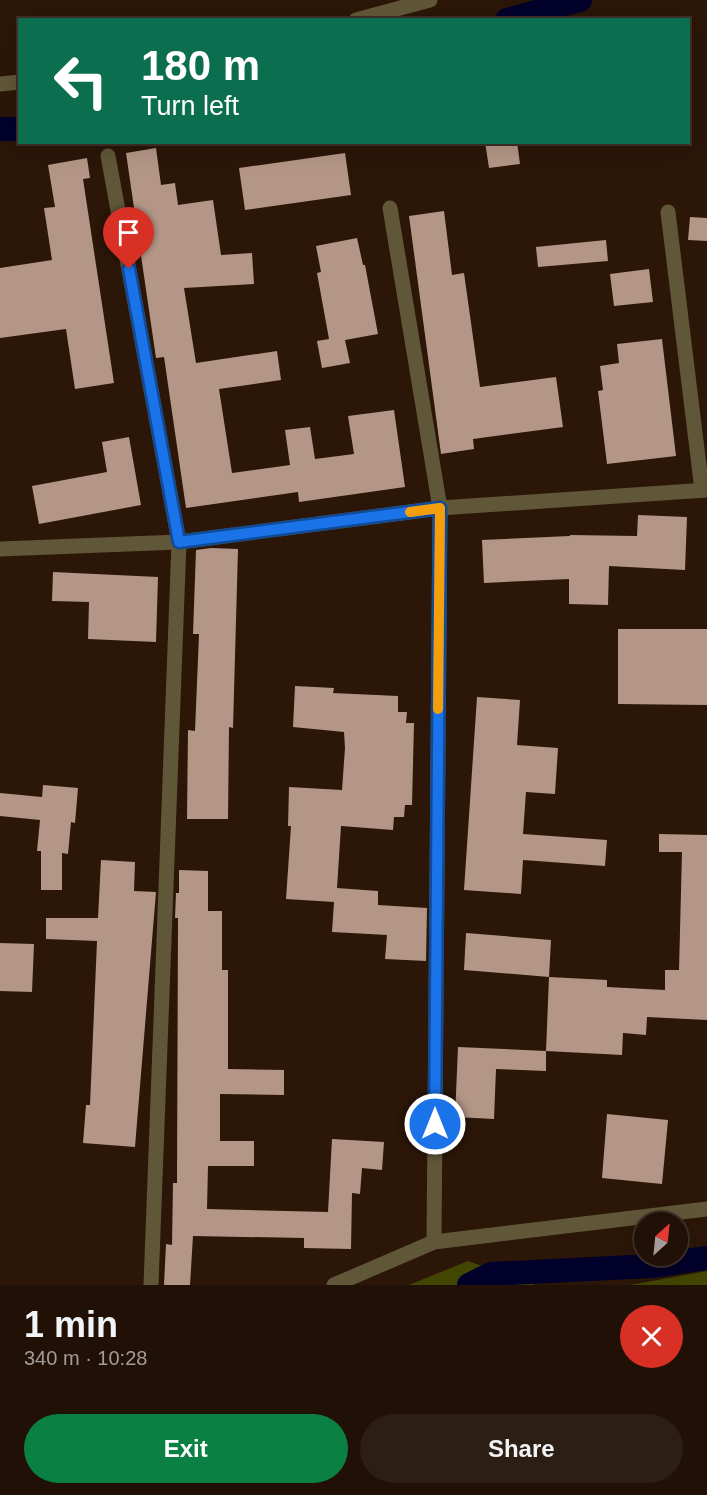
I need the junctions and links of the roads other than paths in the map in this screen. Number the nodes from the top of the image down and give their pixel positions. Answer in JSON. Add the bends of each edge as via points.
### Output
{"nodes":[{"id":1,"x":430,"y":0,"type":"edge"},
{"id":2,"x":363,"y":18,"type":"edge"},
{"id":3,"x":18,"y":82,"type":"edge"},
{"id":4,"x":0,"y":84,"type":"edge"},
{"id":5,"x":108,"y":156,"type":"dead end"},
{"id":6,"x":390,"y":208,"type":"dead end"},
{"id":7,"x":668,"y":212,"type":"dead end"},
{"id":8,"x":704,"y":490,"type":"edge"},
{"id":9,"x":440,"y":508,"type":"junction"},
{"id":10,"x":179,"y":542,"type":"junction"},
{"id":11,"x":0,"y":549,"type":"edge"},
{"id":12,"x":707,"y":1209,"type":"edge"},
{"id":13,"x":434,"y":1242,"type":"junction"},
{"id":14,"x":151,"y":1285,"type":"edge"},
{"id":15,"x":334,"y":1285,"type":"edge"}],
"edges":[{"from":1,"to":2,"type":"street"},
{"from":3,"to":4,"type":"street"},
{"from":5,"to":10,"type":"street"},
{"from":6,"to":9,"type":"street"},
{"from":7,"to":8,"type":"street"},
{"from":8,"to":9,"type":"street"},
{"from":9,"to":10,"type":"street"},
{"from":9,"to":13,"type":"street"},
{"from":10,"to":11,"type":"street"},
{"from":10,"to":14,"type":"street"},
{"from":12,"to":13,"type":"street"},
{"from":13,"to":15,"type":"street"}]}
